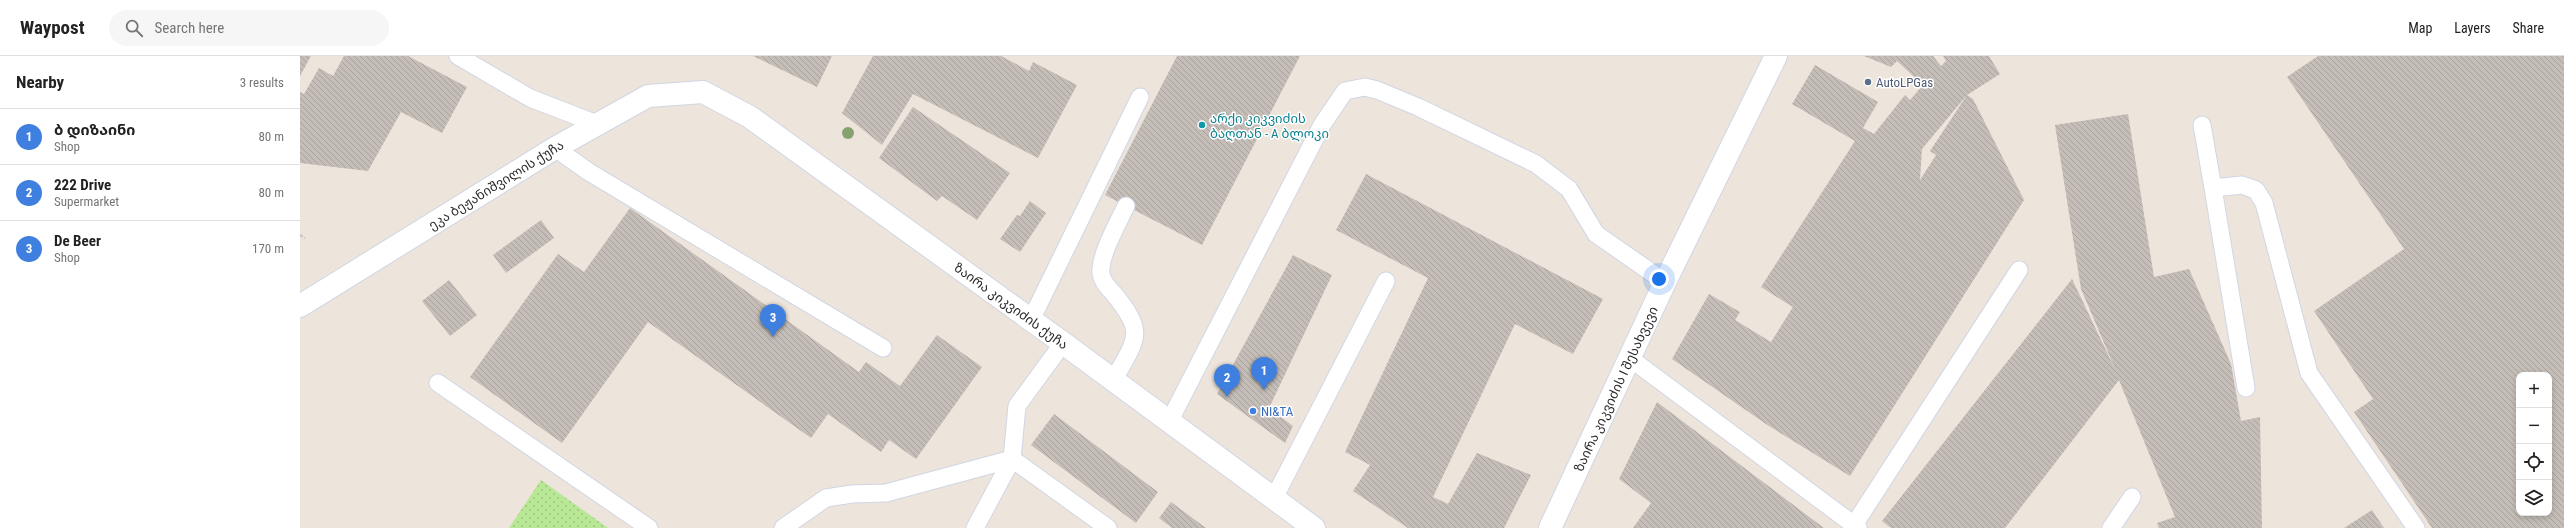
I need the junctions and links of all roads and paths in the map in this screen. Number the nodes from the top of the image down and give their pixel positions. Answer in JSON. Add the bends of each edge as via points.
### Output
{"nodes":[{"id":1,"x":458,"y":56,"type":"edge"},
{"id":2,"x":1776,"y":56,"type":"edge"},
{"id":3,"x":703,"y":92,"type":"joint"},
{"id":4,"x":1140,"y":97,"type":"dead end"},
{"id":5,"x":597,"y":124,"type":"junction"},
{"id":6,"x":2202,"y":125,"type":"dead end"},
{"id":7,"x":555,"y":148,"type":"junction"},
{"id":8,"x":2213,"y":188,"type":"junction"},
{"id":9,"x":1126,"y":206,"type":"dead end"},
{"id":10,"x":300,"y":235,"type":"edge"},
{"id":11,"x":305,"y":238,"type":"dead end"},
{"id":12,"x":2019,"y":270,"type":"dead end"},
{"id":13,"x":1386,"y":280,"type":"dead end"},
{"id":14,"x":1665,"y":282,"type":"junction"},
{"id":15,"x":300,"y":306,"type":"edge"},
{"id":16,"x":1031,"y":320,"type":"junction"},
{"id":17,"x":1063,"y":343,"type":"junction"},
{"id":18,"x":883,"y":348,"type":"dead end"},
{"id":19,"x":1631,"y":359,"type":"junction"},
{"id":20,"x":1113,"y":381,"type":"junction"},
{"id":21,"x":438,"y":383,"type":"dead end"},
{"id":22,"x":2246,"y":388,"type":"dead end"},
{"id":23,"x":1168,"y":422,"type":"junction"},
{"id":24,"x":1012,"y":459,"type":"junction"},
{"id":25,"x":2132,"y":497,"type":"dead end"},
{"id":26,"x":1274,"y":498,"type":"junction"},
{"id":27,"x":1856,"y":527,"type":"edge"},
{"id":28,"x":649,"y":528,"type":"edge"},
{"id":29,"x":783,"y":528,"type":"edge"},
{"id":30,"x":975,"y":528,"type":"edge"},
{"id":31,"x":1108,"y":528,"type":"edge"},
{"id":32,"x":1314,"y":528,"type":"edge"},
{"id":33,"x":1550,"y":528,"type":"edge"},
{"id":34,"x":2110,"y":528,"type":"edge"},
{"id":35,"x":2416,"y":528,"type":"edge"}],
"edges":[{"from":1,"to":5,"type":"lane","via":[[530,98]]},
{"from":2,"to":14,"type":"street","name":"ზაირა კიკვიძის I შესახვევი"},
{"from":3,"to":5,"type":"street","name":"ეკა ბეჟანიშვილის ქუჩა","via":[[648,96]]},
{"from":3,"to":16,"type":"street","name":"ზაირა კიკვიძის ქუჩა","via":[[750,117]]},
{"from":4,"to":16,"type":"lane"},
{"from":5,"to":7,"type":"street","name":"ეკა ბეჟანიშვილის ქუჩა"},
{"from":6,"to":8,"type":"lane"},
{"from":7,"to":15,"type":"street","name":"ეკა ბეჟანიშვილის ქუჩა"},
{"from":7,"to":18,"type":"lane","via":[[589,172]]},
{"from":8,"to":22,"type":"lane"},
{"from":8,"to":35,"type":"lane","via":[[2242,186],[2256,190],[2264,203],[2309,373]]},
{"from":9,"to":20,"type":"lane","via":[[1100,264],[1101,276],[1129,313],[1135,331],[1132,346]]},
{"from":10,"to":11,"type":"path"},
{"from":12,"to":27,"type":"lane"},
{"from":13,"to":26,"type":"lane"},
{"from":14,"to":19,"type":"street","name":"ზაირა კიკვიძის I შესახვევი"},
{"from":14,"to":23,"type":"lane","via":[[1596,234],[1569,189],[1536,164],[1377,90],[1365,87],[1345,91],[1322,125]]},
{"from":16,"to":17,"type":"street","name":"ზაირა კიკვიძის ქუჩა"},
{"from":17,"to":20,"type":"street","name":"ზაირა კიკვიძის ქუჩა"},
{"from":17,"to":24,"type":"lane","via":[[1016,406]]},
{"from":19,"to":27,"type":"lane"},
{"from":19,"to":33,"type":"street","name":"ზაირა კიკვიძის I შესახვევი"},
{"from":20,"to":23,"type":"street","name":"ზაირა კიკვიძის ქუჩა"},
{"from":21,"to":28,"type":"lane"},
{"from":23,"to":26,"type":"street","name":"ზაირა კიკვიძის ქუჩა"},
{"from":24,"to":29,"type":"lane","via":[[886,493],[826,498]]},
{"from":24,"to":30,"type":"lane"},
{"from":24,"to":31,"type":"lane"},
{"from":25,"to":34,"type":"lane"},
{"from":26,"to":32,"type":"street","name":"ზაირა კიკვიძის ქუჩა"}]}
